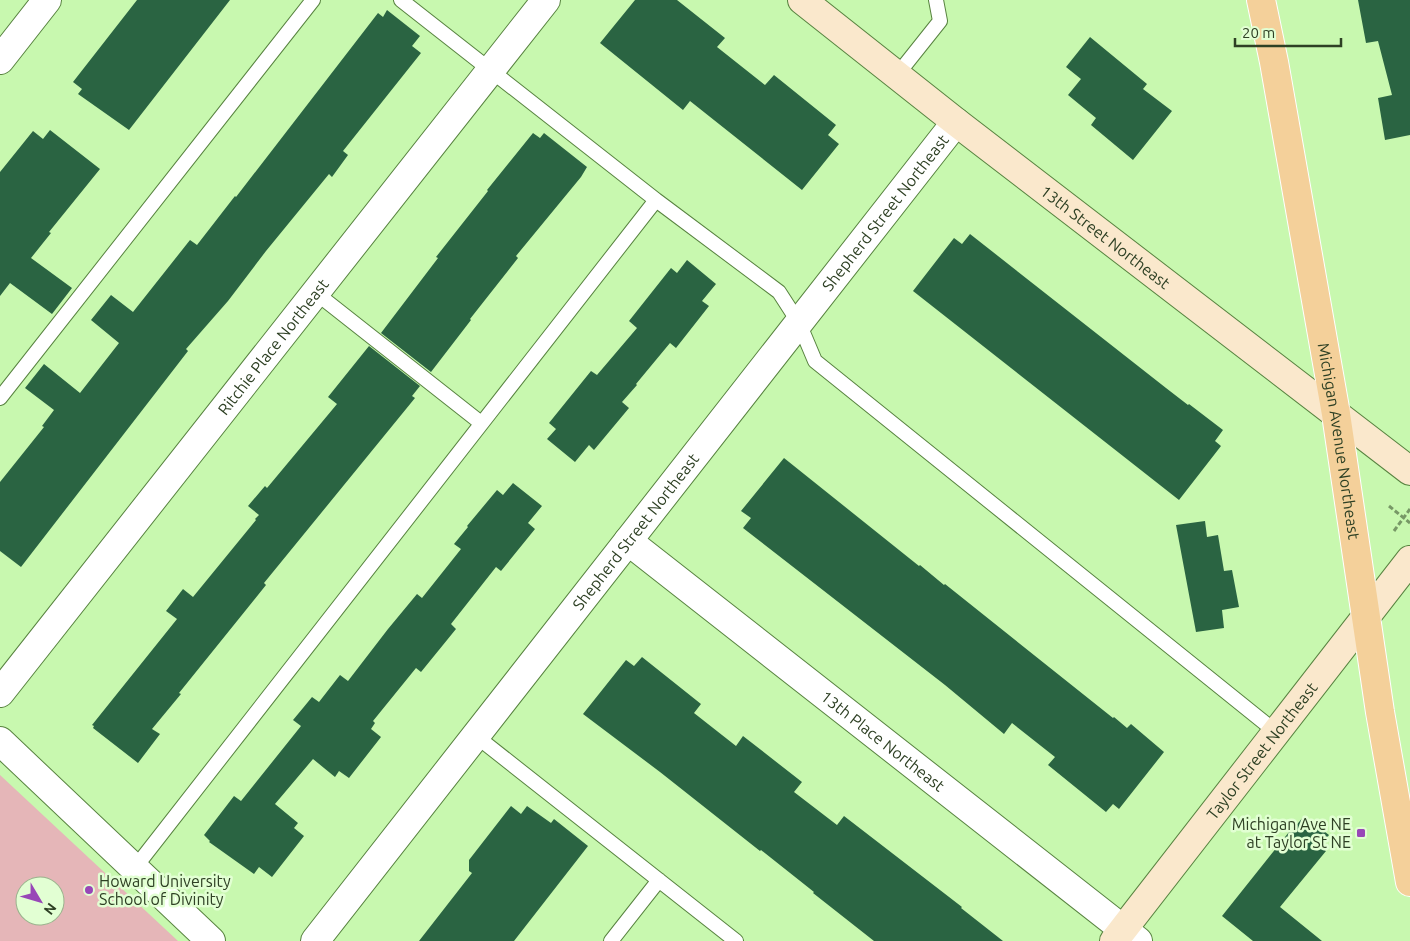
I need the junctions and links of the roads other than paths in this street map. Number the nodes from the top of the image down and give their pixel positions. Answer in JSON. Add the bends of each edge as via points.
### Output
{"nodes":[{"id":1,"x":47,"y":0,"type":"edge"},
{"id":2,"x":313,"y":0,"type":"edge"},
{"id":3,"x":401,"y":0,"type":"edge"},
{"id":4,"x":546,"y":0,"type":"edge"},
{"id":5,"x":802,"y":0,"type":"edge"},
{"id":6,"x":936,"y":0,"type":"edge"},
{"id":7,"x":1261,"y":0,"type":"edge"},
{"id":8,"x":0,"y":60,"type":"edge"},
{"id":9,"x":490,"y":71,"type":"junction"},
{"id":10,"x":897,"y":75,"type":"junction"},
{"id":11,"x":956,"y":122,"type":"junction"},
{"id":12,"x":656,"y":200,"type":"junction"},
{"id":13,"x":316,"y":293,"type":"junction"},
{"id":14,"x":799,"y":323,"type":"junction"},
{"id":15,"x":0,"y":398,"type":"edge"},
{"id":16,"x":1336,"y":414,"type":"junction"},
{"id":17,"x":481,"y":424,"type":"junction"},
{"id":18,"x":1410,"y":471,"type":"edge"},
{"id":19,"x":628,"y":541,"type":"junction"},
{"id":20,"x":1410,"y":560,"type":"edge"},
{"id":21,"x":1366,"y":616,"type":"junction"},
{"id":22,"x":0,"y":693,"type":"edge"},
{"id":23,"x":1276,"y":732,"type":"junction"},
{"id":24,"x":476,"y":736,"type":"junction"},
{"id":25,"x":0,"y":741,"type":"edge"},
{"id":26,"x":134,"y":869,"type":"junction"},
{"id":27,"x":658,"y":880,"type":"junction"},
{"id":28,"x":1410,"y":882,"type":"edge"},
{"id":29,"x":1125,"y":937,"type":"edge"},
{"id":30,"x":211,"y":941,"type":"edge"},
{"id":31,"x":315,"y":941,"type":"edge"},
{"id":32,"x":611,"y":941,"type":"edge"},
{"id":33,"x":736,"y":941,"type":"edge"}],
"edges":[{"from":1,"to":8,"type":"street"},
{"from":2,"to":15,"type":"lane"},
{"from":3,"to":9,"type":"lane"},
{"from":4,"to":9,"type":"street","name":"Ritchie Place Northeast"},
{"from":5,"to":10,"type":"street","name":"13th Street Northeast"},
{"from":6,"to":10,"type":"lane","via":[[940,21]]},
{"from":7,"to":16,"type":"main road","name":"Michigan Avenue Northeast"},
{"from":9,"to":12,"type":"lane"},
{"from":9,"to":13,"type":"street","name":"Ritchie Place Northeast"},
{"from":10,"to":11,"type":"street","name":"13th Street Northeast"},
{"from":11,"to":14,"type":"street","name":"Shepherd Street Northeast"},
{"from":11,"to":16,"type":"street","name":"13th Street Northeast"},
{"from":12,"to":14,"type":"lane","via":[[779,292]]},
{"from":12,"to":17,"type":"lane"},
{"from":13,"to":17,"type":"lane"},
{"from":13,"to":22,"type":"street","name":"Ritchie Place Northeast"},
{"from":14,"to":19,"type":"street","name":"Shepherd Street Northeast"},
{"from":14,"to":23,"type":"lane","via":[[815,361]]},
{"from":16,"to":18,"type":"street","name":"13th Street Northeast"},
{"from":16,"to":21,"type":"main road","name":"Michigan Avenue Northeast"},
{"from":17,"to":26,"type":"lane"},
{"from":19,"to":24,"type":"street","name":"Shepherd Street Northeast"},
{"from":19,"to":29,"type":"street","name":"13th Place Northeast"},
{"from":20,"to":21,"type":"street","name":"Taylor Street Northeast"},
{"from":21,"to":23,"type":"street","name":"Taylor Street Northeast"},
{"from":21,"to":28,"type":"main road","name":"Michigan Avenue Northeast"},
{"from":23,"to":29,"type":"street","name":"Taylor Street Northeast"},
{"from":24,"to":27,"type":"lane"},
{"from":24,"to":31,"type":"street","name":"Shepherd Street Northeast"},
{"from":25,"to":26,"type":"street"},
{"from":26,"to":30,"type":"street"},
{"from":27,"to":32,"type":"lane"},
{"from":27,"to":33,"type":"lane"}]}
